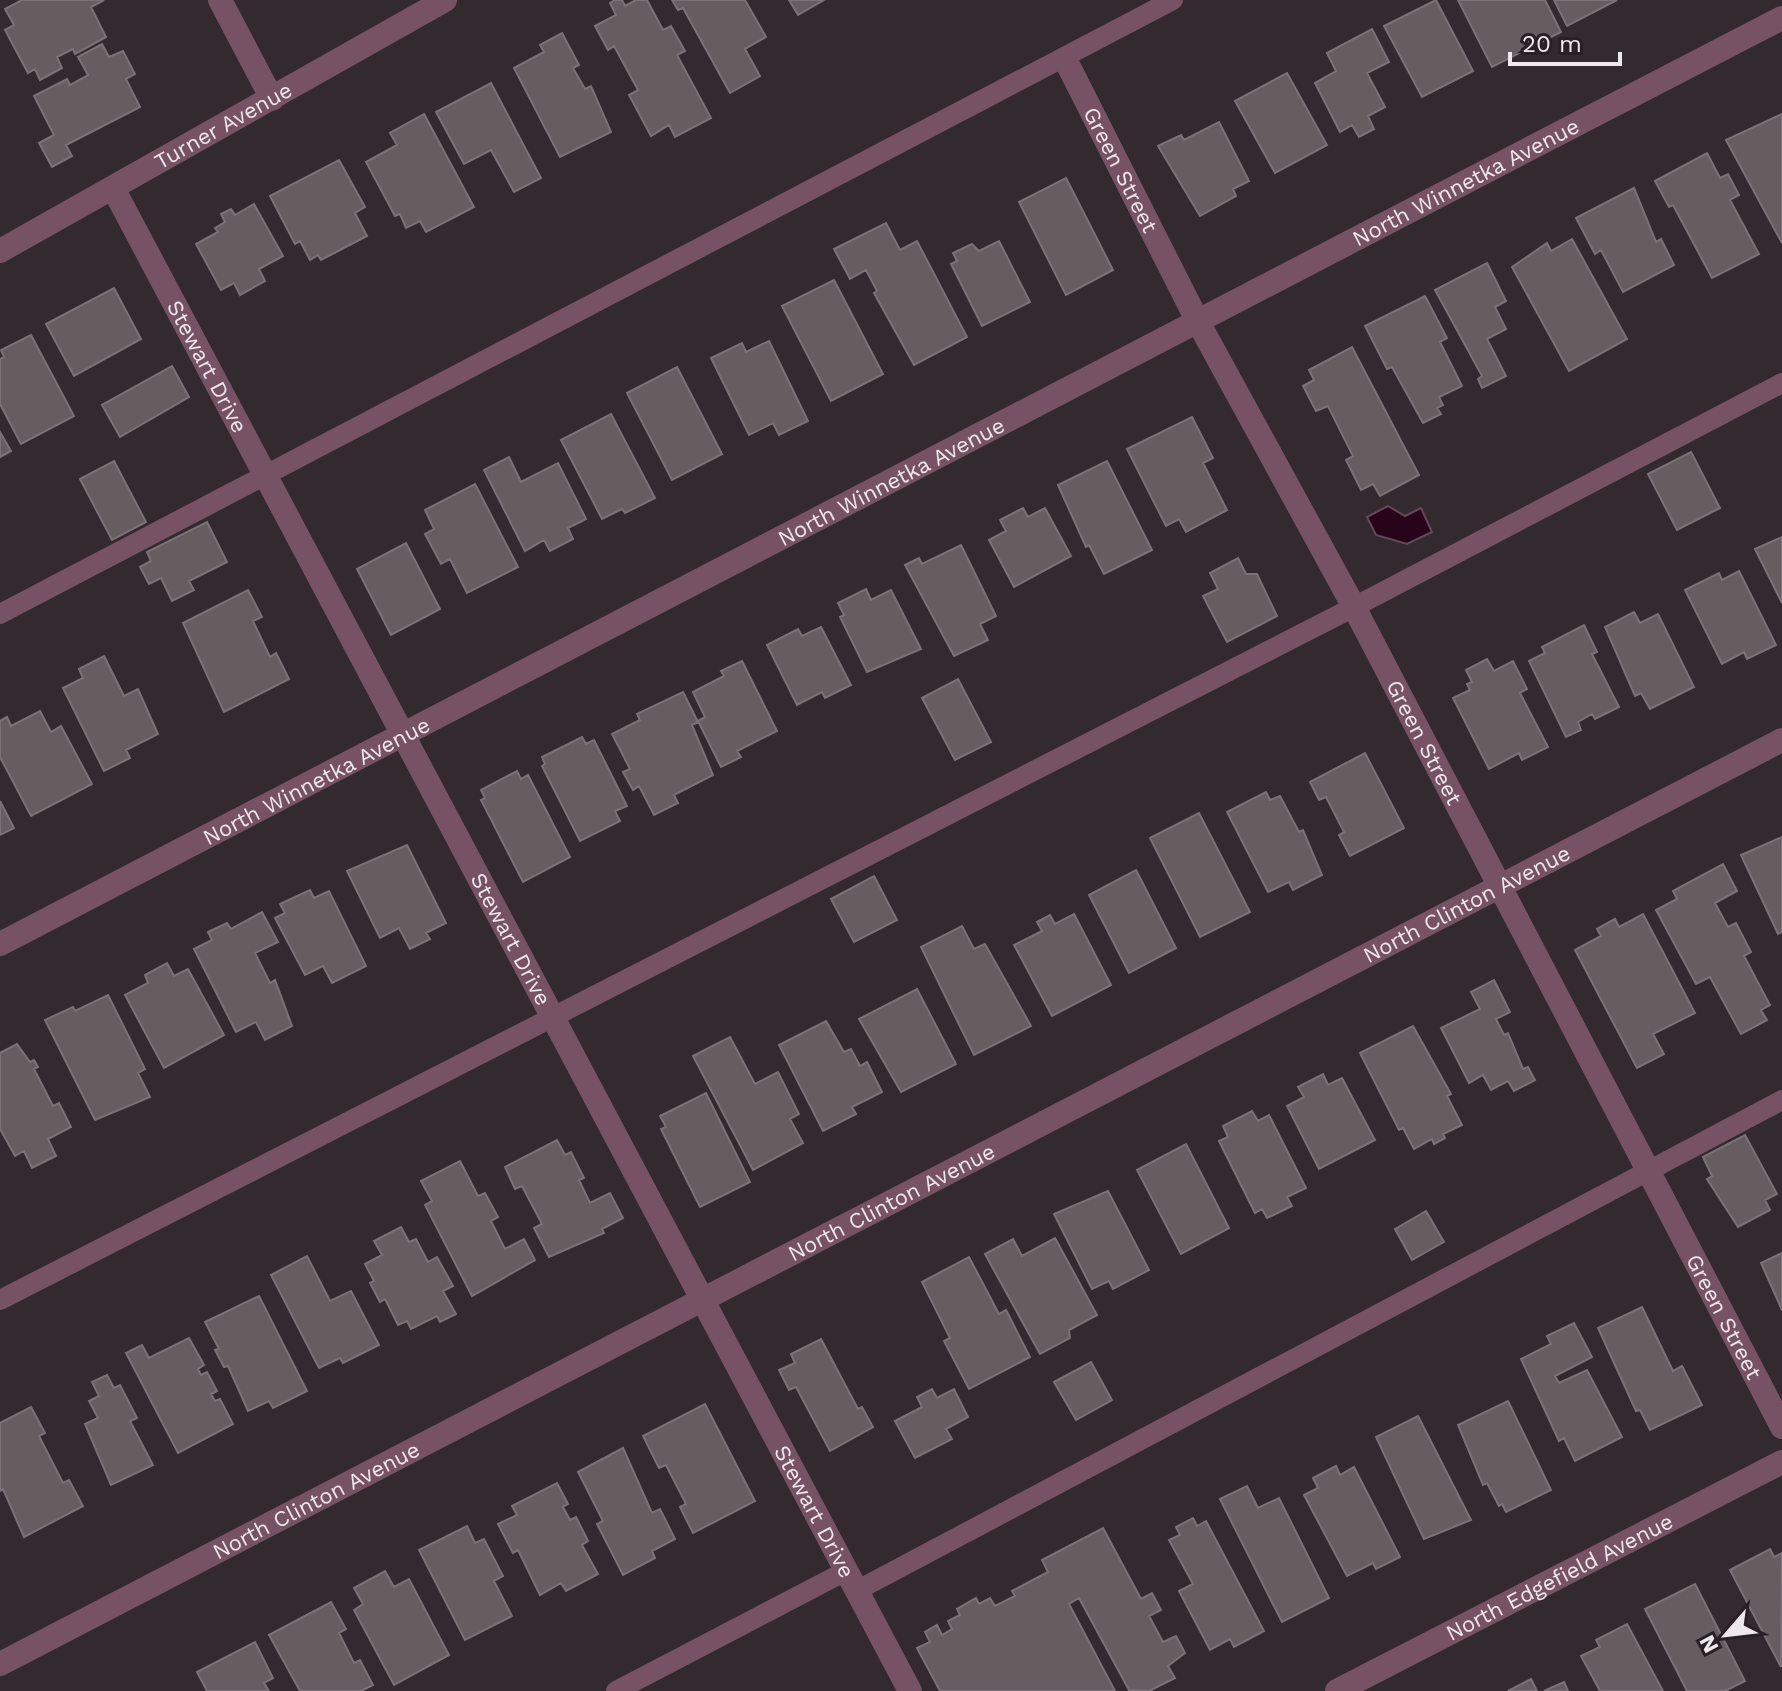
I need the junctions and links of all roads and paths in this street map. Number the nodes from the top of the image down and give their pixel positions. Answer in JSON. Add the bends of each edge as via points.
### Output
{"nodes":[{"id":1,"x":220,"y":0,"type":"edge"},
{"id":2,"x":445,"y":0,"type":"edge"},
{"id":3,"x":1173,"y":0,"type":"edge"},
{"id":4,"x":1782,"y":18,"type":"edge"},
{"id":5,"x":1065,"y":59,"type":"junction"},
{"id":6,"x":272,"y":99,"type":"junction"},
{"id":7,"x":113,"y":188,"type":"junction"},
{"id":8,"x":1,"y":247,"type":"edge"},
{"id":9,"x":1197,"y":320,"type":"junction"},
{"id":10,"x":1782,"y":383,"type":"edge"},
{"id":11,"x":266,"y":475,"type":"junction"},
{"id":12,"x":1354,"y":607,"type":"junction"},
{"id":13,"x":0,"y":614,"type":"edge"},
{"id":14,"x":405,"y":734,"type":"junction"},
{"id":15,"x":1782,"y":740,"type":"edge"},
{"id":16,"x":1501,"y":885,"type":"junction"},
{"id":17,"x":0,"y":944,"type":"edge"},
{"id":18,"x":552,"y":1016,"type":"junction"},
{"id":19,"x":1782,"y":1100,"type":"edge"},
{"id":20,"x":1648,"y":1169,"type":"junction"},
{"id":21,"x":704,"y":1298,"type":"junction"},
{"id":22,"x":0,"y":1300,"type":"edge"},
{"id":23,"x":1782,"y":1427,"type":"edge"},
{"id":24,"x":1782,"y":1462,"type":"edge"},
{"id":25,"x":851,"y":1581,"type":"junction"},
{"id":26,"x":0,"y":1664,"type":"edge"},
{"id":27,"x":616,"y":1691,"type":"edge"},
{"id":28,"x":910,"y":1691,"type":"edge"},
{"id":29,"x":1337,"y":1691,"type":"edge"}],
"edges":[{"from":1,"to":6,"type":"street"},
{"from":2,"to":6,"type":"street","name":"Turner Avenue"},
{"from":3,"to":5,"type":"lane"},
{"from":4,"to":9,"type":"street","name":"North Winnetka Avenue"},
{"from":5,"to":9,"type":"street","name":"Green Street"},
{"from":5,"to":11,"type":"lane"},
{"from":6,"to":7,"type":"street","name":"Turner Avenue"},
{"from":7,"to":8,"type":"street","name":"Turner Avenue"},
{"from":7,"to":11,"type":"street","name":"Stewart Drive"},
{"from":9,"to":12,"type":"street","name":"Green Street"},
{"from":9,"to":14,"type":"street","name":"North Winnetka Avenue"},
{"from":10,"to":12,"type":"lane"},
{"from":11,"to":13,"type":"lane"},
{"from":11,"to":14,"type":"street","name":"Stewart Drive"},
{"from":12,"to":16,"type":"street","name":"Green Street"},
{"from":12,"to":18,"type":"lane"},
{"from":14,"to":17,"type":"street","name":"North Winnetka Avenue"},
{"from":14,"to":18,"type":"street","name":"Stewart Drive"},
{"from":15,"to":16,"type":"street","name":"North Clinton Avenue"},
{"from":16,"to":20,"type":"street","name":"Green Street"},
{"from":16,"to":21,"type":"street","name":"North Clinton Avenue"},
{"from":18,"to":21,"type":"street","name":"Stewart Drive"},
{"from":18,"to":22,"type":"lane"},
{"from":19,"to":20,"type":"lane"},
{"from":20,"to":23,"type":"street","name":"Green Street"},
{"from":20,"to":25,"type":"lane"},
{"from":21,"to":25,"type":"street","name":"Stewart Drive"},
{"from":21,"to":26,"type":"street","name":"North Clinton Avenue"},
{"from":24,"to":29,"type":"street","name":"North Edgefield Avenue"},
{"from":25,"to":27,"type":"lane"},
{"from":25,"to":28,"type":"street","name":"Stewart Drive"}]}
